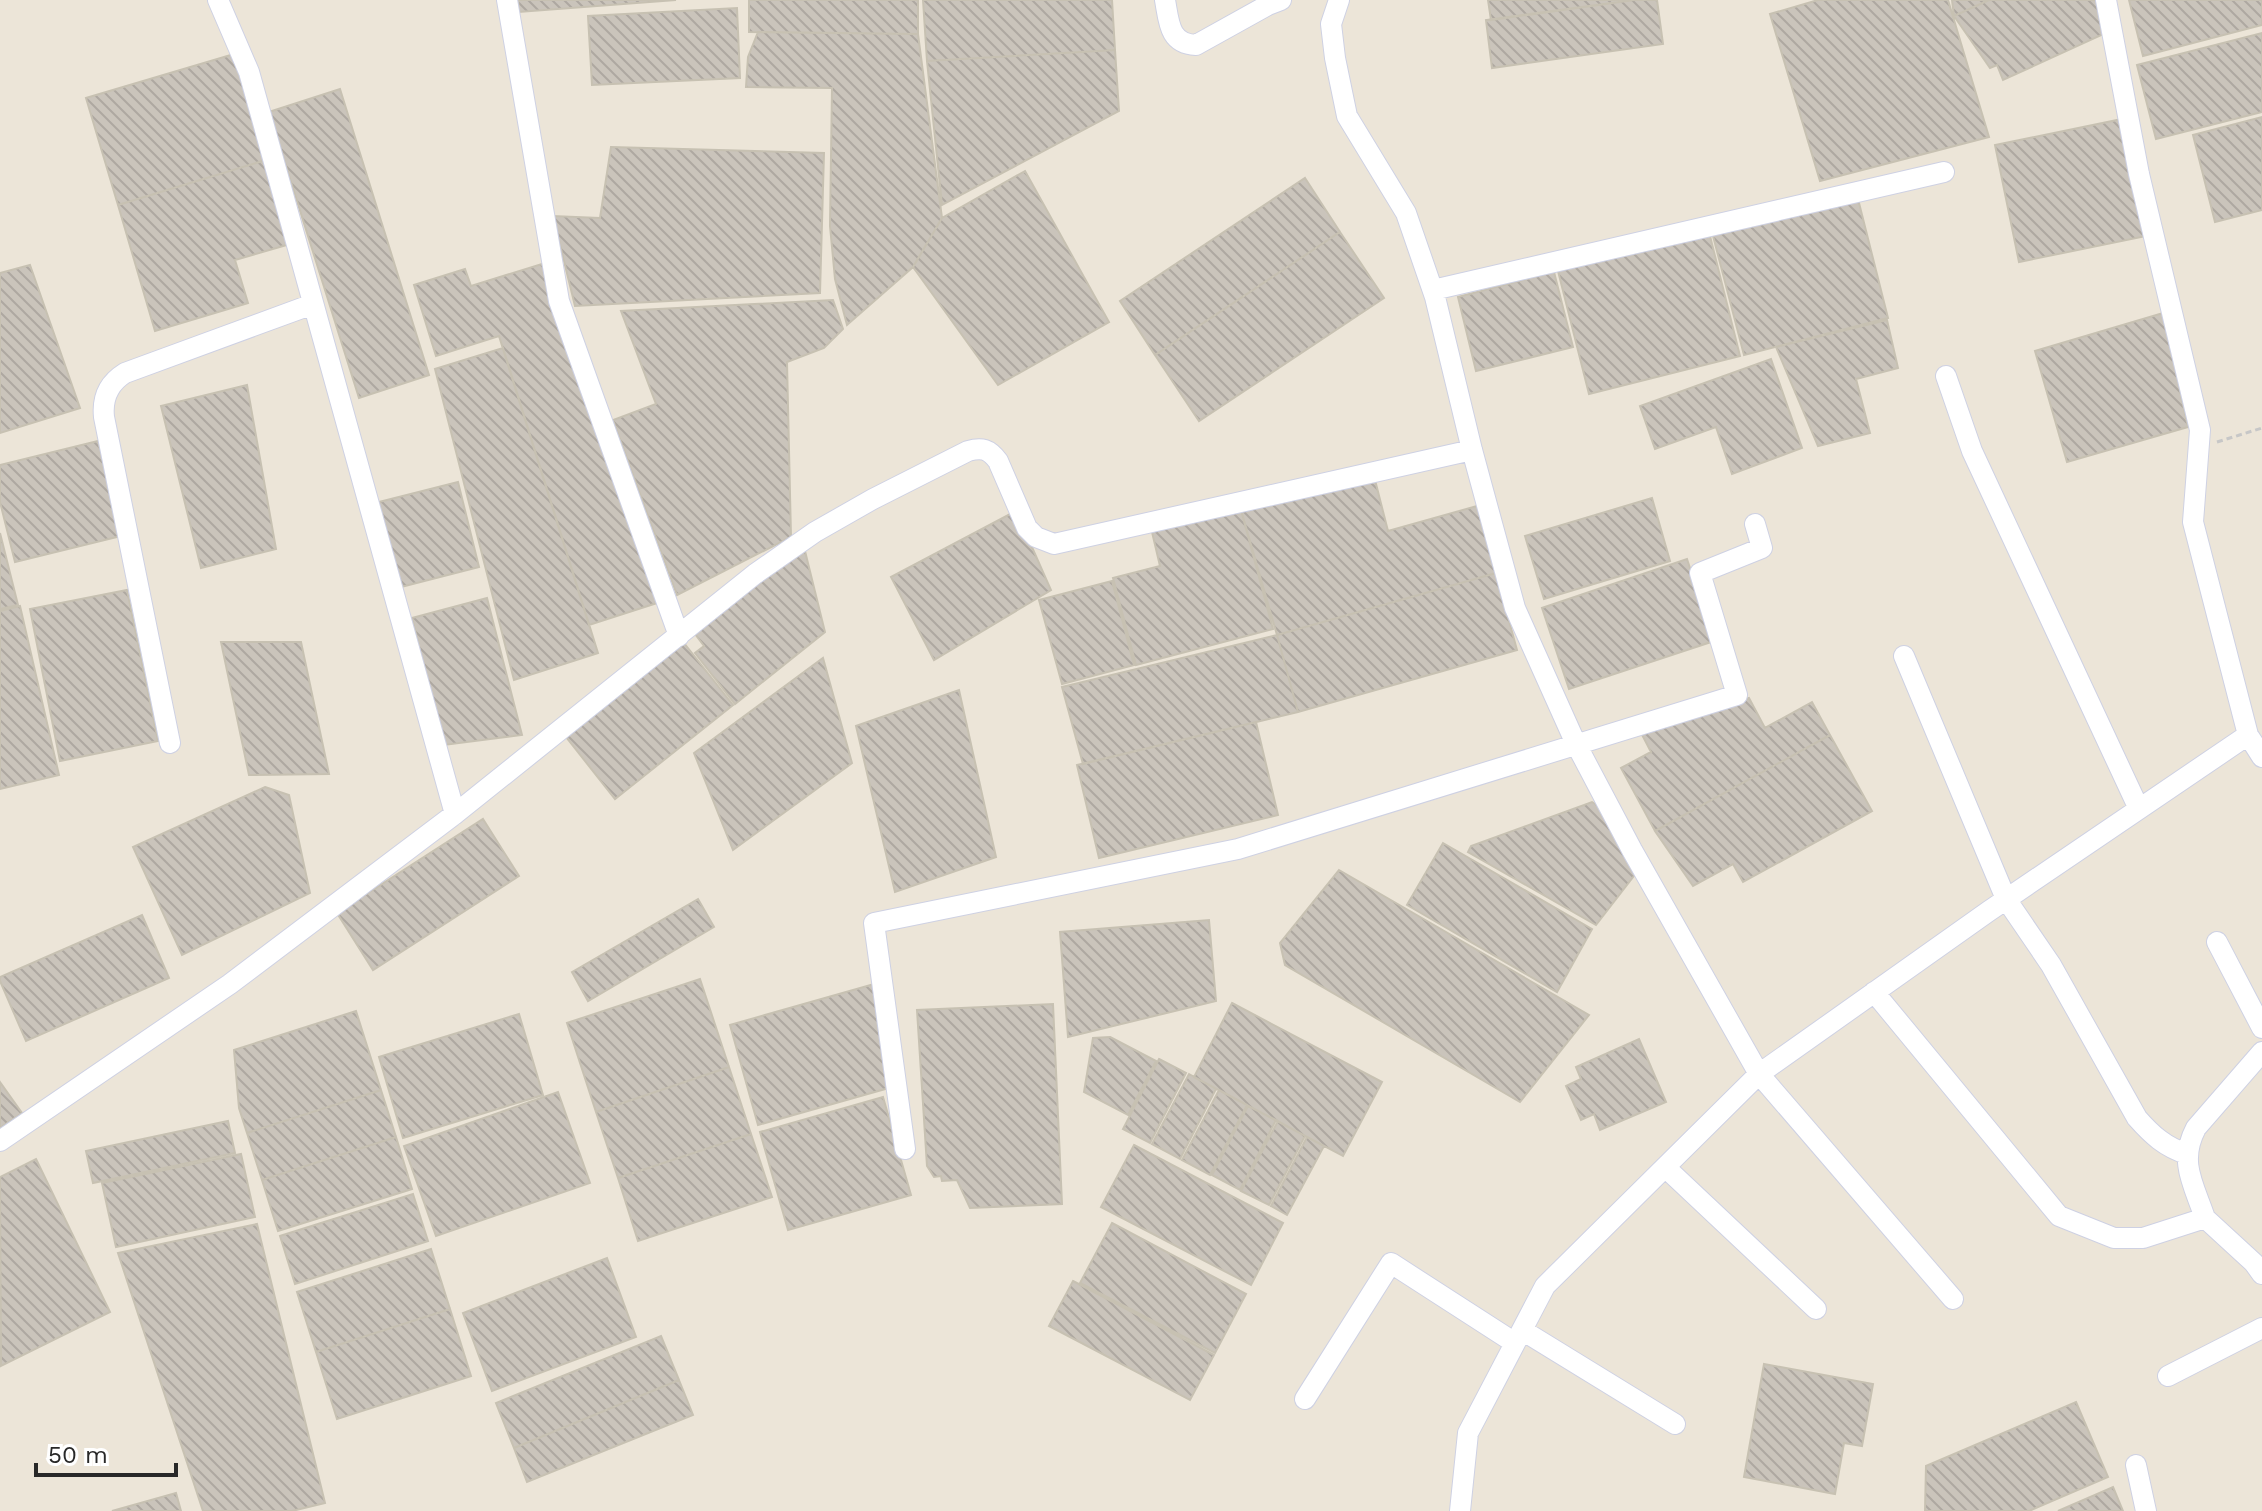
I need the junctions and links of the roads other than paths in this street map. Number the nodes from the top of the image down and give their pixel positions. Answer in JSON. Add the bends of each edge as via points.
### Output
{"nodes":[{"id":1,"x":218,"y":0,"type":"edge"},
{"id":2,"x":507,"y":0,"type":"edge"},
{"id":3,"x":1165,"y":0,"type":"edge"},
{"id":4,"x":1281,"y":0,"type":"edge"},
{"id":5,"x":1339,"y":0,"type":"edge"},
{"id":6,"x":2106,"y":0,"type":"edge"},
{"id":7,"x":1944,"y":172,"type":"dead end"},
{"id":8,"x":1433,"y":290,"type":"junction"},
{"id":9,"x":313,"y":304,"type":"junction"},
{"id":10,"x":1946,"y":376,"type":"dead end"},
{"id":11,"x":1472,"y":450,"type":"junction"},
{"id":12,"x":1755,"y":524,"type":"dead end"},
{"id":13,"x":679,"y":636,"type":"junction"},
{"id":14,"x":1904,"y":656,"type":"dead end"},
{"id":15,"x":2248,"y":735,"type":"junction"},
{"id":16,"x":170,"y":743,"type":"dead end"},
{"id":17,"x":1576,"y":744,"type":"junction"},
{"id":18,"x":2262,"y":757,"type":"edge"},
{"id":19,"x":2139,"y":809,"type":"junction"},
{"id":20,"x":455,"y":814,"type":"junction"},
{"id":21,"x":2006,"y":899,"type":"junction"},
{"id":22,"x":2217,"y":942,"type":"dead end"},
{"id":23,"x":1874,"y":992,"type":"junction"},
{"id":24,"x":2262,"y":1028,"type":"edge"},
{"id":25,"x":2262,"y":1052,"type":"edge"},
{"id":26,"x":1759,"y":1074,"type":"junction"},
{"id":27,"x":0,"y":1141,"type":"edge"},
{"id":28,"x":905,"y":1149,"type":"dead end"},
{"id":29,"x":2187,"y":1154,"type":"junction"},
{"id":30,"x":1665,"y":1167,"type":"junction"},
{"id":31,"x":2205,"y":1218,"type":"junction"},
{"id":32,"x":2262,"y":1274,"type":"edge"},
{"id":33,"x":1953,"y":1299,"type":"dead end"},
{"id":34,"x":1816,"y":1309,"type":"dead end"},
{"id":35,"x":2262,"y":1328,"type":"edge"},
{"id":36,"x":1519,"y":1337,"type":"junction"},
{"id":37,"x":2168,"y":1376,"type":"dead end"},
{"id":38,"x":1305,"y":1399,"type":"dead end"},
{"id":39,"x":1675,"y":1424,"type":"dead end"},
{"id":40,"x":2136,"y":1465,"type":"dead end"},
{"id":41,"x":1460,"y":1511,"type":"edge"},
{"id":42,"x":2146,"y":1511,"type":"edge"}],
"edges":[{"from":1,"to":9,"type":"street","via":[[249,72]]},
{"from":2,"to":13,"type":"street","via":[[559,301]]},
{"from":3,"to":4,"type":"street","via":[[1173,35],[1183,44],[1196,45]]},
{"from":5,"to":8,"type":"street","via":[[1331,24],[1347,116],[1406,213]]},
{"from":6,"to":15,"type":"street","via":[[2139,174],[2200,430],[2193,522]]},
{"from":7,"to":8,"type":"street"},
{"from":8,"to":11,"type":"street"},
{"from":9,"to":16,"type":"street","via":[[125,373],[105,398],[104,417]]},
{"from":9,"to":20,"type":"street"},
{"from":10,"to":19,"type":"street","via":[[1972,451]]},
{"from":11,"to":13,"type":"street","via":[[1054,544],[1027,528],[998,461],[986,449],[975,449],[815,532]]},
{"from":11,"to":17,"type":"street","via":[[1515,608]]},
{"from":12,"to":17,"type":"street","via":[[1762,548],[1700,573],[1737,695]]},
{"from":13,"to":20,"type":"street"},
{"from":14,"to":21,"type":"street"},
{"from":15,"to":18,"type":"street"},
{"from":15,"to":19,"type":"street"},
{"from":17,"to":26,"type":"street"},
{"from":17,"to":28,"type":"street","via":[[1238,849],[874,923]]},
{"from":19,"to":21,"type":"street"},
{"from":20,"to":27,"type":"street","via":[[230,984]]},
{"from":21,"to":23,"type":"street"},
{"from":21,"to":29,"type":"street","via":[[2051,965],[2137,1118],[2170,1148]]},
{"from":22,"to":24,"type":"street"},
{"from":23,"to":26,"type":"street"},
{"from":23,"to":31,"type":"street","via":[[2059,1216],[2114,1238],[2143,1238]]},
{"from":25,"to":29,"type":"street","via":[[2196,1128]]},
{"from":26,"to":30,"type":"street"},
{"from":26,"to":33,"type":"street"},
{"from":29,"to":31,"type":"street"},
{"from":30,"to":34,"type":"street"},
{"from":30,"to":36,"type":"street","via":[[1545,1286]]},
{"from":31,"to":32,"type":"street"},
{"from":35,"to":37,"type":"street"},
{"from":36,"to":38,"type":"street","via":[[1391,1263]]},
{"from":36,"to":39,"type":"street"},
{"from":36,"to":41,"type":"street","via":[[1468,1433]]},
{"from":40,"to":42,"type":"street"}]}
